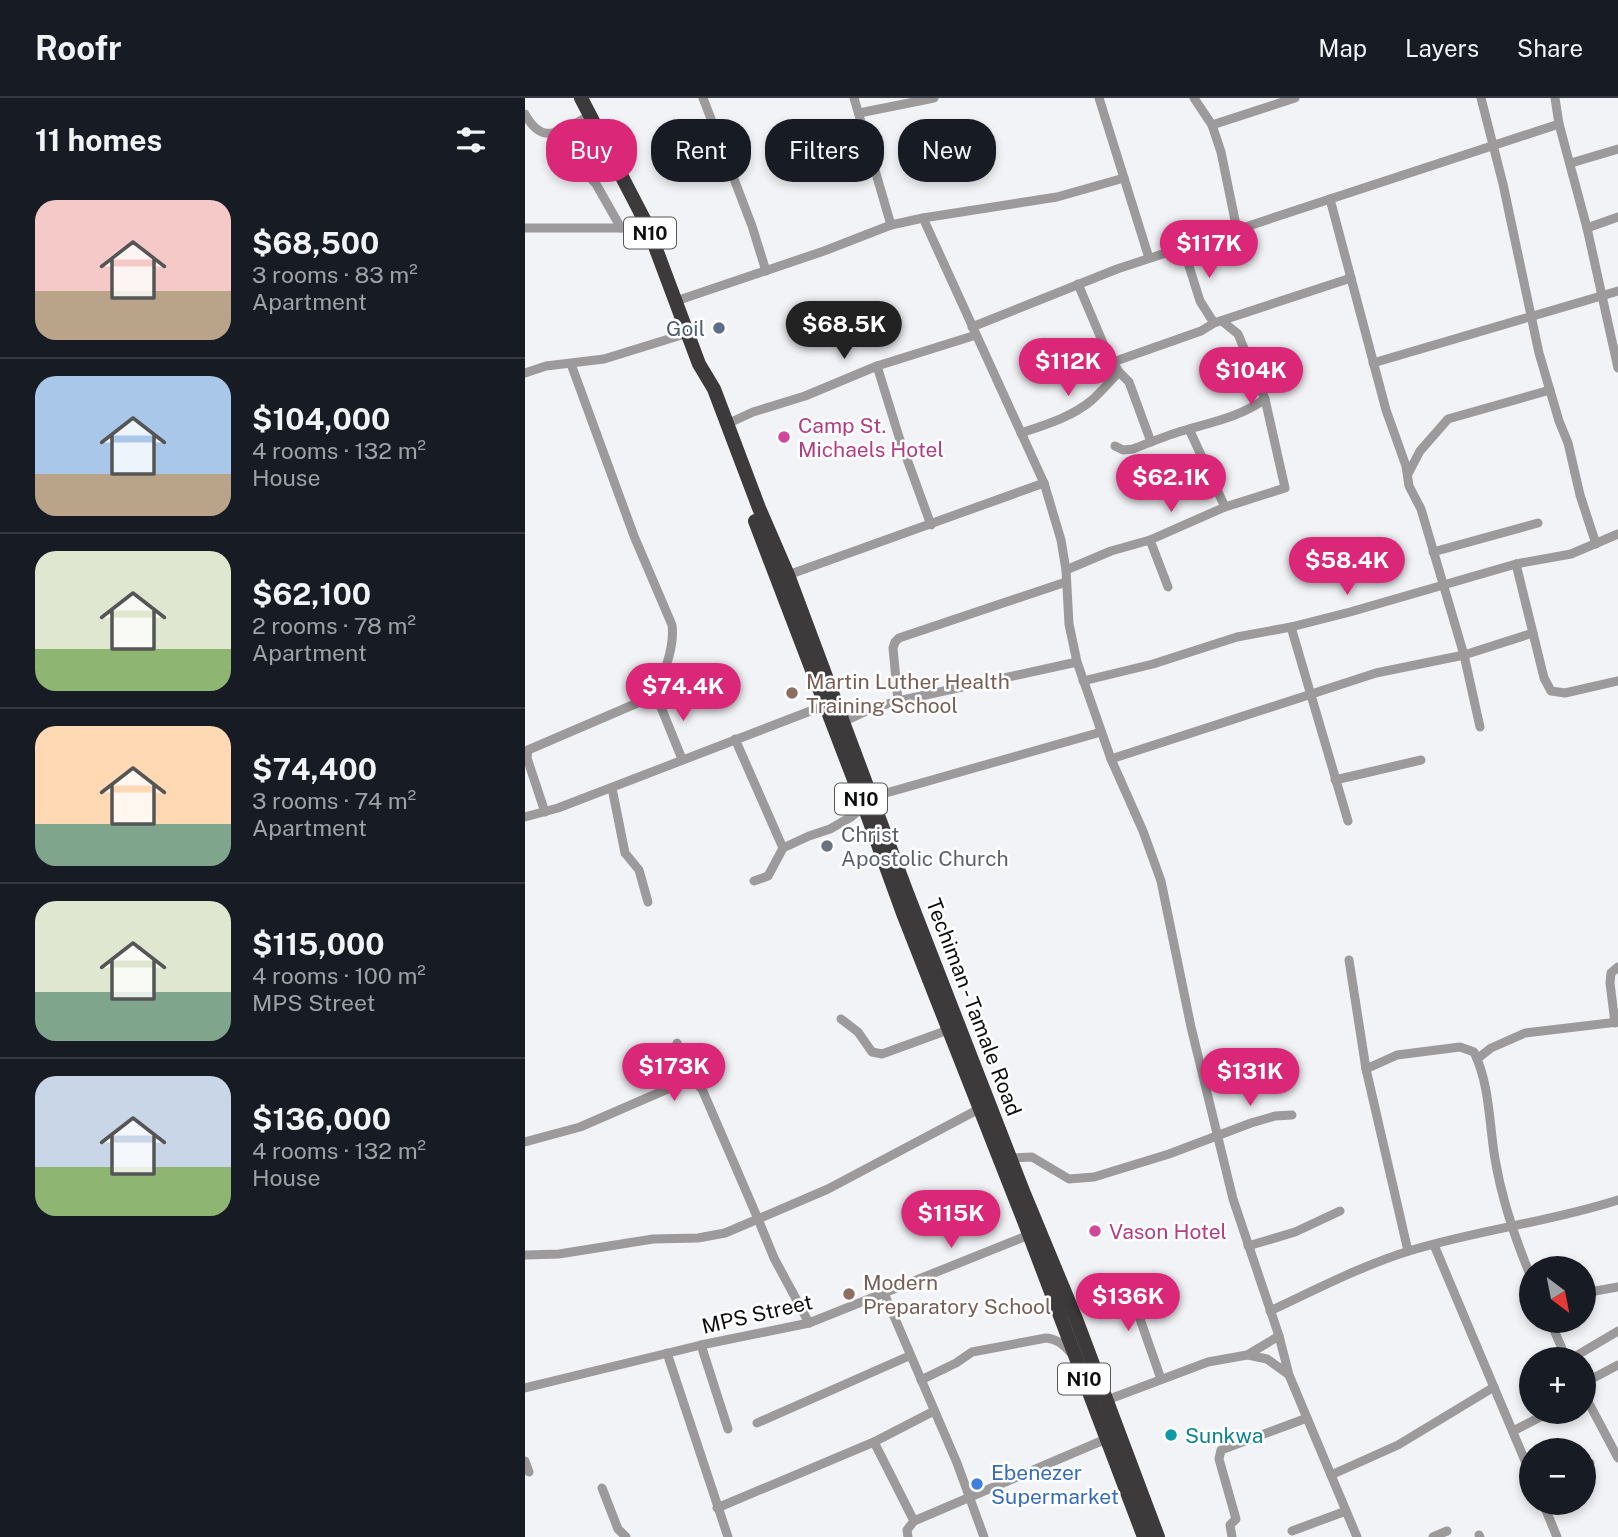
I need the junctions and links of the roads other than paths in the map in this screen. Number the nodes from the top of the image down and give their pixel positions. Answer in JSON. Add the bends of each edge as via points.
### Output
{"nodes":[{"id":1,"x":581,"y":98,"type":"edge"},
{"id":2,"x":703,"y":98,"type":"edge"},
{"id":3,"x":854,"y":98,"type":"edge"},
{"id":4,"x":933,"y":98,"type":"edge"},
{"id":5,"x":1099,"y":98,"type":"edge"},
{"id":6,"x":1194,"y":98,"type":"edge"},
{"id":7,"x":1295,"y":98,"type":"edge"},
{"id":8,"x":1481,"y":98,"type":"edge"},
{"id":9,"x":1556,"y":98,"type":"edge"},
{"id":10,"x":859,"y":113,"type":"junction"},
{"id":11,"x":525,"y":114,"type":"edge"},
{"id":12,"x":591,"y":115,"type":"junction"},
{"id":13,"x":584,"y":119,"type":"edge"},
{"id":14,"x":1559,"y":124,"type":"junction"},
{"id":15,"x":1212,"y":125,"type":"junction"},
{"id":16,"x":546,"y":133,"type":"edge"},
{"id":17,"x":1492,"y":146,"type":"junction"},
{"id":18,"x":1618,"y":149,"type":"edge"},
{"id":19,"x":1571,"y":163,"type":"junction"},
{"id":20,"x":1124,"y":178,"type":"junction"},
{"id":21,"x":594,"y":182,"type":"edge"},
{"id":22,"x":1330,"y":199,"type":"junction"},
{"id":23,"x":1618,"y":217,"type":"edge"},
{"id":24,"x":923,"y":218,"type":"junction"},
{"id":25,"x":647,"y":225,"type":"junction"},
{"id":26,"x":891,"y":225,"type":"junction"},
{"id":27,"x":525,"y":228,"type":"edge"},
{"id":28,"x":621,"y":228,"type":"junction"},
{"id":29,"x":1587,"y":228,"type":"junction"},
{"id":30,"x":1237,"y":230,"type":"junction"},
{"id":31,"x":1183,"y":247,"type":"junction"},
{"id":32,"x":1149,"y":258,"type":"junction"},
{"id":33,"x":766,"y":271,"type":"junction"},
{"id":34,"x":1351,"y":278,"type":"junction"},
{"id":35,"x":1078,"y":284,"type":"junction"},
{"id":36,"x":1618,"y":291,"type":"edge"},
{"id":37,"x":1602,"y":295,"type":"junction"},
{"id":38,"x":676,"y":301,"type":"junction"},
{"id":39,"x":1532,"y":316,"type":"junction"},
{"id":40,"x":1218,"y":322,"type":"junction"},
{"id":41,"x":974,"y":331,"type":"junction"},
{"id":42,"x":688,"y":333,"type":"junction"},
{"id":43,"x":1113,"y":362,"type":"junction"},
{"id":44,"x":571,"y":363,"type":"junction"},
{"id":45,"x":1373,"y":363,"type":"junction"},
{"id":46,"x":877,"y":366,"type":"junction"},
{"id":47,"x":1618,"y":368,"type":"edge"},
{"id":48,"x":1119,"y":372,"type":"junction"},
{"id":49,"x":525,"y":373,"type":"edge"},
{"id":50,"x":705,"y":375,"type":"junction"},
{"id":51,"x":1550,"y":390,"type":"junction"},
{"id":52,"x":1265,"y":399,"type":"junction"},
{"id":53,"x":727,"y":424,"type":"junction"},
{"id":54,"x":1189,"y":429,"type":"junction"},
{"id":55,"x":1021,"y":433,"type":"junction"},
{"id":56,"x":1151,"y":442,"type":"junction"},
{"id":57,"x":1115,"y":446,"type":"dead end"},
{"id":58,"x":1408,"y":474,"type":"junction"},
{"id":59,"x":1044,"y":483,"type":"junction"},
{"id":60,"x":1225,"y":507,"type":"junction"},
{"id":61,"x":1538,"y":523,"type":"dead end"},
{"id":62,"x":931,"y":524,"type":"junction"},
{"id":63,"x":1618,"y":534,"type":"edge"},
{"id":64,"x":1150,"y":540,"type":"junction"},
{"id":65,"x":1595,"y":544,"type":"junction"},
{"id":66,"x":1433,"y":552,"type":"junction"},
{"id":67,"x":1516,"y":564,"type":"junction"},
{"id":68,"x":1066,"y":570,"type":"junction"},
{"id":69,"x":788,"y":575,"type":"junction"},
{"id":70,"x":1066,"y":582,"type":"junction"},
{"id":71,"x":1443,"y":584,"type":"junction"},
{"id":72,"x":1168,"y":587,"type":"dead end"},
{"id":73,"x":1291,"y":627,"type":"junction"},
{"id":74,"x":1533,"y":633,"type":"junction"},
{"id":75,"x":1464,"y":654,"type":"junction"},
{"id":76,"x":1077,"y":662,"type":"junction"},
{"id":77,"x":706,"y":677,"type":"dead end"},
{"id":78,"x":1083,"y":681,"type":"junction"},
{"id":79,"x":1618,"y":681,"type":"edge"},
{"id":80,"x":656,"y":695,"type":"junction"},
{"id":81,"x":1309,"y":695,"type":"junction"},
{"id":82,"x":898,"y":701,"type":"junction"},
{"id":83,"x":826,"y":705,"type":"junction"},
{"id":84,"x":843,"y":722,"type":"junction"},
{"id":85,"x":1480,"y":727,"type":"dead end"},
{"id":86,"x":1101,"y":732,"type":"junction"},
{"id":87,"x":735,"y":739,"type":"junction"},
{"id":88,"x":682,"y":759,"type":"junction"},
{"id":89,"x":1111,"y":759,"type":"junction"},
{"id":90,"x":1421,"y":760,"type":"dead end"},
{"id":91,"x":1335,"y":780,"type":"junction"},
{"id":92,"x":612,"y":788,"type":"junction"},
{"id":93,"x":868,"y":801,"type":"junction"},
{"id":94,"x":545,"y":813,"type":"junction"},
{"id":95,"x":525,"y":817,"type":"edge"},
{"id":96,"x":1348,"y":821,"type":"dead end"},
{"id":97,"x":783,"y":848,"type":"junction"},
{"id":98,"x":754,"y":881,"type":"dead end"},
{"id":99,"x":648,"y":902,"type":"dead end"},
{"id":100,"x":1349,"y":960,"type":"dead end"},
{"id":101,"x":1618,"y":967,"type":"edge"},
{"id":102,"x":841,"y":1019,"type":"dead end"},
{"id":103,"x":1617,"y":1023,"type":"edge"},
{"id":104,"x":948,"y":1030,"type":"junction"},
{"id":105,"x":677,"y":1043,"type":"dead end"},
{"id":106,"x":1477,"y":1059,"type":"junction"},
{"id":107,"x":1367,"y":1069,"type":"junction"},
{"id":108,"x":694,"y":1081,"type":"junction"},
{"id":109,"x":979,"y":1110,"type":"junction"},
{"id":110,"x":1292,"y":1115,"type":"dead end"},
{"id":111,"x":1217,"y":1137,"type":"junction"},
{"id":112,"x":525,"y":1142,"type":"edge"},
{"id":113,"x":1011,"y":1158,"type":"junction"},
{"id":114,"x":1618,"y":1200,"type":"edge"},
{"id":115,"x":1340,"y":1211,"type":"dead end"},
{"id":116,"x":758,"y":1219,"type":"junction"},
{"id":117,"x":1510,"y":1227,"type":"junction"},
{"id":118,"x":1029,"y":1235,"type":"junction"},
{"id":119,"x":1434,"y":1245,"type":"junction"},
{"id":120,"x":1248,"y":1247,"type":"junction"},
{"id":121,"x":1408,"y":1251,"type":"junction"},
{"id":122,"x":525,"y":1255,"type":"edge"},
{"id":123,"x":1522,"y":1256,"type":"edge"},
{"id":124,"x":1618,"y":1287,"type":"edge"},
{"id":125,"x":1596,"y":1291,"type":"edge"},
{"id":126,"x":884,"y":1293,"type":"junction"},
{"id":127,"x":1166,"y":1294,"type":"dead end"},
{"id":128,"x":1270,"y":1311,"type":"junction"},
{"id":129,"x":809,"y":1323,"type":"junction"},
{"id":130,"x":1618,"y":1331,"type":"edge"},
{"id":131,"x":1279,"y":1336,"type":"junction"},
{"id":132,"x":701,"y":1345,"type":"junction"},
{"id":133,"x":1590,"y":1347,"type":"edge"},
{"id":134,"x":667,"y":1353,"type":"junction"},
{"id":135,"x":1247,"y":1355,"type":"junction"},
{"id":136,"x":909,"y":1356,"type":"junction"},
{"id":137,"x":1077,"y":1362,"type":"junction"},
{"id":138,"x":1618,"y":1365,"type":"edge"},
{"id":139,"x":1289,"y":1375,"type":"junction"},
{"id":140,"x":1596,"y":1377,"type":"edge"},
{"id":141,"x":1161,"y":1379,"type":"junction"},
{"id":142,"x":921,"y":1380,"type":"junction"},
{"id":143,"x":1494,"y":1387,"type":"junction"},
{"id":144,"x":525,"y":1388,"type":"edge"},
{"id":145,"x":1101,"y":1402,"type":"junction"},
{"id":146,"x":934,"y":1411,"type":"junction"},
{"id":147,"x":1596,"y":1413,"type":"edge"},
{"id":148,"x":1307,"y":1418,"type":"junction"},
{"id":149,"x":757,"y":1423,"type":"dead end"},
{"id":150,"x":1528,"y":1424,"type":"edge"},
{"id":151,"x":728,"y":1429,"type":"dead end"},
{"id":152,"x":1513,"y":1432,"type":"junction"},
{"id":153,"x":1106,"y":1439,"type":"junction"},
{"id":154,"x":1613,"y":1439,"type":"edge"},
{"id":155,"x":874,"y":1442,"type":"junction"},
{"id":156,"x":1519,"y":1446,"type":"edge"},
{"id":157,"x":1618,"y":1458,"type":"edge"},
{"id":158,"x":525,"y":1461,"type":"edge"},
{"id":159,"x":529,"y":1472,"type":"dead end"},
{"id":160,"x":1331,"y":1475,"type":"junction"},
{"id":161,"x":602,"y":1488,"type":"dead end"},
{"id":162,"x":970,"y":1497,"type":"junction"},
{"id":163,"x":717,"y":1508,"type":"junction"},
{"id":164,"x":1346,"y":1511,"type":"junction"},
{"id":165,"x":1548,"y":1515,"type":"edge"},
{"id":166,"x":914,"y":1521,"type":"junction"},
{"id":167,"x":1292,"y":1531,"type":"dead end"},
{"id":168,"x":1447,"y":1531,"type":"dead end"},
{"id":169,"x":626,"y":1537,"type":"edge"},
{"id":170,"x":728,"y":1537,"type":"edge"},
{"id":171,"x":908,"y":1537,"type":"edge"},
{"id":172,"x":984,"y":1537,"type":"edge"},
{"id":173,"x":1144,"y":1537,"type":"edge"},
{"id":174,"x":1158,"y":1537,"type":"edge"},
{"id":175,"x":1232,"y":1537,"type":"edge"},
{"id":176,"x":1357,"y":1537,"type":"edge"},
{"id":177,"x":1433,"y":1537,"type":"edge"},
{"id":178,"x":1557,"y":1537,"type":"edge"}],
"edges":[{"from":1,"to":12,"type":"highway","name":"Techiman - Tamale Road","number":"N10"},
{"from":2,"to":33,"type":"street"},
{"from":3,"to":10,"type":"street"},
{"from":4,"to":10,"type":"street"},
{"from":5,"to":20,"type":"street"},
{"from":6,"to":15,"type":"street"},
{"from":7,"to":15,"type":"street"},
{"from":8,"to":17,"type":"street"},
{"from":9,"to":14,"type":"street"},
{"from":10,"to":26,"type":"street"},
{"from":11,"to":16,"type":"street","via":[[536,130]]},
{"from":12,"to":13,"type":"street"},
{"from":12,"to":25,"type":"highway","name":"Techiman - Tamale Road","number":"N10"},
{"from":14,"to":17,"type":"street"},
{"from":14,"to":19,"type":"street"},
{"from":15,"to":30,"type":"street"},
{"from":17,"to":22,"type":"street"},
{"from":17,"to":39,"type":"street"},
{"from":18,"to":19,"type":"street"},
{"from":19,"to":29,"type":"street"},
{"from":20,"to":24,"type":"street","via":[[1057,197]]},
{"from":20,"to":32,"type":"street"},
{"from":21,"to":28,"type":"street"},
{"from":22,"to":30,"type":"street"},
{"from":22,"to":34,"type":"street"},
{"from":23,"to":29,"type":"street"},
{"from":24,"to":26,"type":"street"},
{"from":24,"to":41,"type":"street"},
{"from":25,"to":28,"type":"street"},
{"from":25,"to":38,"type":"highway","name":"Techiman - Tamale Road","number":"N10"},
{"from":26,"to":33,"type":"street"},
{"from":27,"to":28,"type":"street"},
{"from":29,"to":37,"type":"street"},
{"from":30,"to":31,"type":"street"},
{"from":31,"to":32,"type":"street"},
{"from":31,"to":40,"type":"street","via":[[1200,301]]},
{"from":32,"to":35,"type":"street"},
{"from":33,"to":38,"type":"street"},
{"from":34,"to":40,"type":"street"},
{"from":34,"to":45,"type":"street"},
{"from":35,"to":41,"type":"street"},
{"from":35,"to":43,"type":"street"},
{"from":36,"to":37,"type":"street"},
{"from":37,"to":39,"type":"street"},
{"from":37,"to":47,"type":"street"},
{"from":38,"to":42,"type":"highway","name":"Techiman - Tamale Road","number":"N10"},
{"from":39,"to":45,"type":"street"},
{"from":39,"to":51,"type":"street"},
{"from":40,"to":43,"type":"street"},
{"from":40,"to":52,"type":"street","via":[[1238,334]]},
{"from":41,"to":46,"type":"street"},
{"from":41,"to":55,"type":"street"},
{"from":42,"to":44,"type":"street","via":[[604,359]]},
{"from":42,"to":50,"type":"highway","name":"Techiman - Tamale Road","number":"N10"},
{"from":43,"to":48,"type":"street"},
{"from":44,"to":49,"type":"street"},
{"from":44,"to":80,"type":"street","via":[[672,625],[668,661]]},
{"from":45,"to":58,"type":"street"},
{"from":46,"to":53,"type":"street"},
{"from":46,"to":62,"type":"street"},
{"from":48,"to":55,"type":"street","via":[[1079,410]]},
{"from":48,"to":56,"type":"street","via":[[1129,382]]},
{"from":50,"to":53,"type":"highway","name":"Techiman - Tamale Road","number":"N10"},
{"from":50,"to":83,"type":"highway","name":"Techiman - Tamale Road","number":"N10","via":[[705,392]]},
{"from":51,"to":58,"type":"street","via":[[1448,419],[1420,451]]},
{"from":51,"to":65,"type":"street"},
{"from":52,"to":54,"type":"street","via":[[1248,412]]},
{"from":52,"to":60,"type":"street","via":[[1285,488]]},
{"from":53,"to":69,"type":"highway","name":"Techiman - Tamale Road","number":"N10"},
{"from":54,"to":56,"type":"street"},
{"from":54,"to":60,"type":"street"},
{"from":55,"to":59,"type":"street"},
{"from":56,"to":57,"type":"street","via":[[1123,450]]},
{"from":58,"to":66,"type":"street"},
{"from":59,"to":62,"type":"street"},
{"from":59,"to":68,"type":"street"},
{"from":60,"to":64,"type":"street"},
{"from":61,"to":66,"type":"street"},
{"from":62,"to":69,"type":"street"},
{"from":63,"to":65,"type":"street"},
{"from":64,"to":68,"type":"street"},
{"from":64,"to":72,"type":"street"},
{"from":65,"to":67,"type":"street","via":[[1571,554]]},
{"from":66,"to":71,"type":"street"},
{"from":67,"to":71,"type":"street"},
{"from":67,"to":74,"type":"street"},
{"from":68,"to":70,"type":"street"},
{"from":69,"to":84,"type":"highway","name":"Techiman - Tamale Road","number":"N10"},
{"from":70,"to":76,"type":"street"},
{"from":70,"to":82,"type":"street","via":[[899,638],[893,648]]},
{"from":71,"to":73,"type":"street"},
{"from":71,"to":75,"type":"street"},
{"from":73,"to":78,"type":"street","via":[[1237,637]]},
{"from":73,"to":81,"type":"street"},
{"from":74,"to":75,"type":"street"},
{"from":74,"to":79,"type":"street","via":[[1552,691],[1565,693]]},
{"from":75,"to":81,"type":"street","via":[[1375,673]]},
{"from":75,"to":85,"type":"street"},
{"from":76,"to":78,"type":"street"},
{"from":76,"to":82,"type":"street"},
{"from":77,"to":80,"type":"street"},
{"from":78,"to":86,"type":"street"},
{"from":80,"to":88,"type":"street"},
{"from":80,"to":94,"type":"street","via":[[528,750]]},
{"from":81,"to":89,"type":"street"},
{"from":81,"to":91,"type":"street"},
{"from":82,"to":84,"type":"street"},
{"from":83,"to":87,"type":"street"},
{"from":83,"to":93,"type":"highway","name":"Techiman - Tamale Road","number":"N10"},
{"from":84,"to":93,"type":"highway","name":"Techiman - Tamale Road","number":"N10"},
{"from":86,"to":89,"type":"street"},
{"from":86,"to":93,"type":"street"},
{"from":87,"to":88,"type":"street"},
{"from":87,"to":97,"type":"street"},
{"from":88,"to":92,"type":"street"},
{"from":89,"to":111,"type":"street","via":[[1161,881]]},
{"from":90,"to":91,"type":"street"},
{"from":91,"to":96,"type":"street"},
{"from":92,"to":94,"type":"street"},
{"from":92,"to":99,"type":"street","via":[[625,853],[639,870]]},
{"from":93,"to":97,"type":"street","via":[[830,829]]},
{"from":93,"to":104,"type":"highway","name":"Techiman - Tamale Road","number":"N10"},
{"from":93,"to":113,"type":"highway","name":"Techiman - Tamale Road","number":"N10"},
{"from":94,"to":95,"type":"street"},
{"from":97,"to":98,"type":"street","via":[[768,876]]},
{"from":100,"to":107,"type":"street"},
{"from":101,"to":103,"type":"street","via":[[1611,973],[1610,983]]},
{"from":102,"to":104,"type":"street","via":[[872,1052],[881,1054]]},
{"from":103,"to":106,"type":"street","via":[[1525,1033]]},
{"from":104,"to":109,"type":"highway","name":"Techiman - Tamale Road","number":"N10"},
{"from":105,"to":108,"type":"street"},
{"from":106,"to":107,"type":"street","via":[[1474,1052],[1460,1047],[1397,1055]]},
{"from":106,"to":117,"type":"street"},
{"from":107,"to":121,"type":"street"},
{"from":108,"to":112,"type":"street","via":[[580,1127]]},
{"from":108,"to":116,"type":"street","via":[[702,1089]]},
{"from":109,"to":116,"type":"street","via":[[828,1189]]},
{"from":109,"to":118,"type":"highway","name":"Techiman - Tamale Road","number":"N10"},
{"from":110,"to":111,"type":"street","via":[[1251,1123]]},
{"from":111,"to":113,"type":"street","via":[[1081,1178],[1069,1179],[1032,1157]]},
{"from":111,"to":120,"type":"street"},
{"from":113,"to":145,"type":"highway","name":"Techiman - Tamale Road","number":"N10"},
{"from":114,"to":117,"type":"street"},
{"from":115,"to":120,"type":"street"},
{"from":116,"to":122,"type":"street","via":[[698,1238]]},
{"from":116,"to":129,"type":"street"},
{"from":117,"to":119,"type":"street"},
{"from":117,"to":123,"type":"street"},
{"from":118,"to":126,"type":"street","name":"MPS Street"},
{"from":118,"to":137,"type":"highway","name":"Techiman - Tamale Road","number":"N10"},
{"from":119,"to":121,"type":"street"},
{"from":119,"to":143,"type":"street"},
{"from":120,"to":128,"type":"street"},
{"from":121,"to":128,"type":"street"},
{"from":124,"to":125,"type":"street"},
{"from":126,"to":129,"type":"street","name":"MPS Street"},
{"from":126,"to":136,"type":"street"},
{"from":127,"to":141,"type":"street","via":[[1164,1304],[1140,1319]]},
{"from":128,"to":131,"type":"street"},
{"from":129,"to":132,"type":"street","name":"MPS Street"},
{"from":130,"to":133,"type":"street"},
{"from":131,"to":135,"type":"street"},
{"from":131,"to":139,"type":"street"},
{"from":132,"to":134,"type":"street","name":"MPS Street"},
{"from":132,"to":151,"type":"street"},
{"from":134,"to":144,"type":"street","name":"MPS Street"},
{"from":134,"to":163,"type":"street"},
{"from":135,"to":139,"type":"street","via":[[1267,1359]]},
{"from":135,"to":141,"type":"street","via":[[1208,1362]]},
{"from":136,"to":142,"type":"street"},
{"from":136,"to":149,"type":"street"},
{"from":137,"to":142,"type":"street","via":[[1063,1344],[1046,1338],[972,1352]]},
{"from":137,"to":145,"type":"highway","name":"Techiman - Tamale Road","number":"N10"},
{"from":138,"to":140,"type":"street"},
{"from":139,"to":148,"type":"street"},
{"from":141,"to":145,"type":"street"},
{"from":142,"to":146,"type":"street"},
{"from":143,"to":152,"type":"street"},
{"from":143,"to":160,"type":"street","via":[[1398,1445]]},
{"from":145,"to":153,"type":"highway","name":"Techiman - Tamale Road","number":"N10"},
{"from":145,"to":174,"type":"highway","name":"Techiman - Tamale Road","number":"N10"},
{"from":146,"to":155,"type":"street"},
{"from":146,"to":162,"type":"street"},
{"from":147,"to":154,"type":"street"},
{"from":148,"to":160,"type":"street"},
{"from":148,"to":175,"type":"street","via":[[1221,1450],[1219,1459],[1236,1518],[1230,1525]]},
{"from":150,"to":152,"type":"street"},
{"from":152,"to":156,"type":"street"},
{"from":153,"to":162,"type":"street"},
{"from":153,"to":173,"type":"highway","name":"Techiman - Tamale Road","number":"N10"},
{"from":154,"to":157,"type":"street"},
{"from":155,"to":163,"type":"street"},
{"from":155,"to":166,"type":"street"},
{"from":158,"to":159,"type":"street"},
{"from":160,"to":164,"type":"street"},
{"from":161,"to":169,"type":"street","via":[[618,1529]]},
{"from":162,"to":166,"type":"street"},
{"from":162,"to":172,"type":"street"},
{"from":163,"to":170,"type":"street"},
{"from":164,"to":167,"type":"street"},
{"from":164,"to":176,"type":"street"},
{"from":165,"to":178,"type":"street"},
{"from":166,"to":171,"type":"street"},
{"from":168,"to":177,"type":"street"}]}
